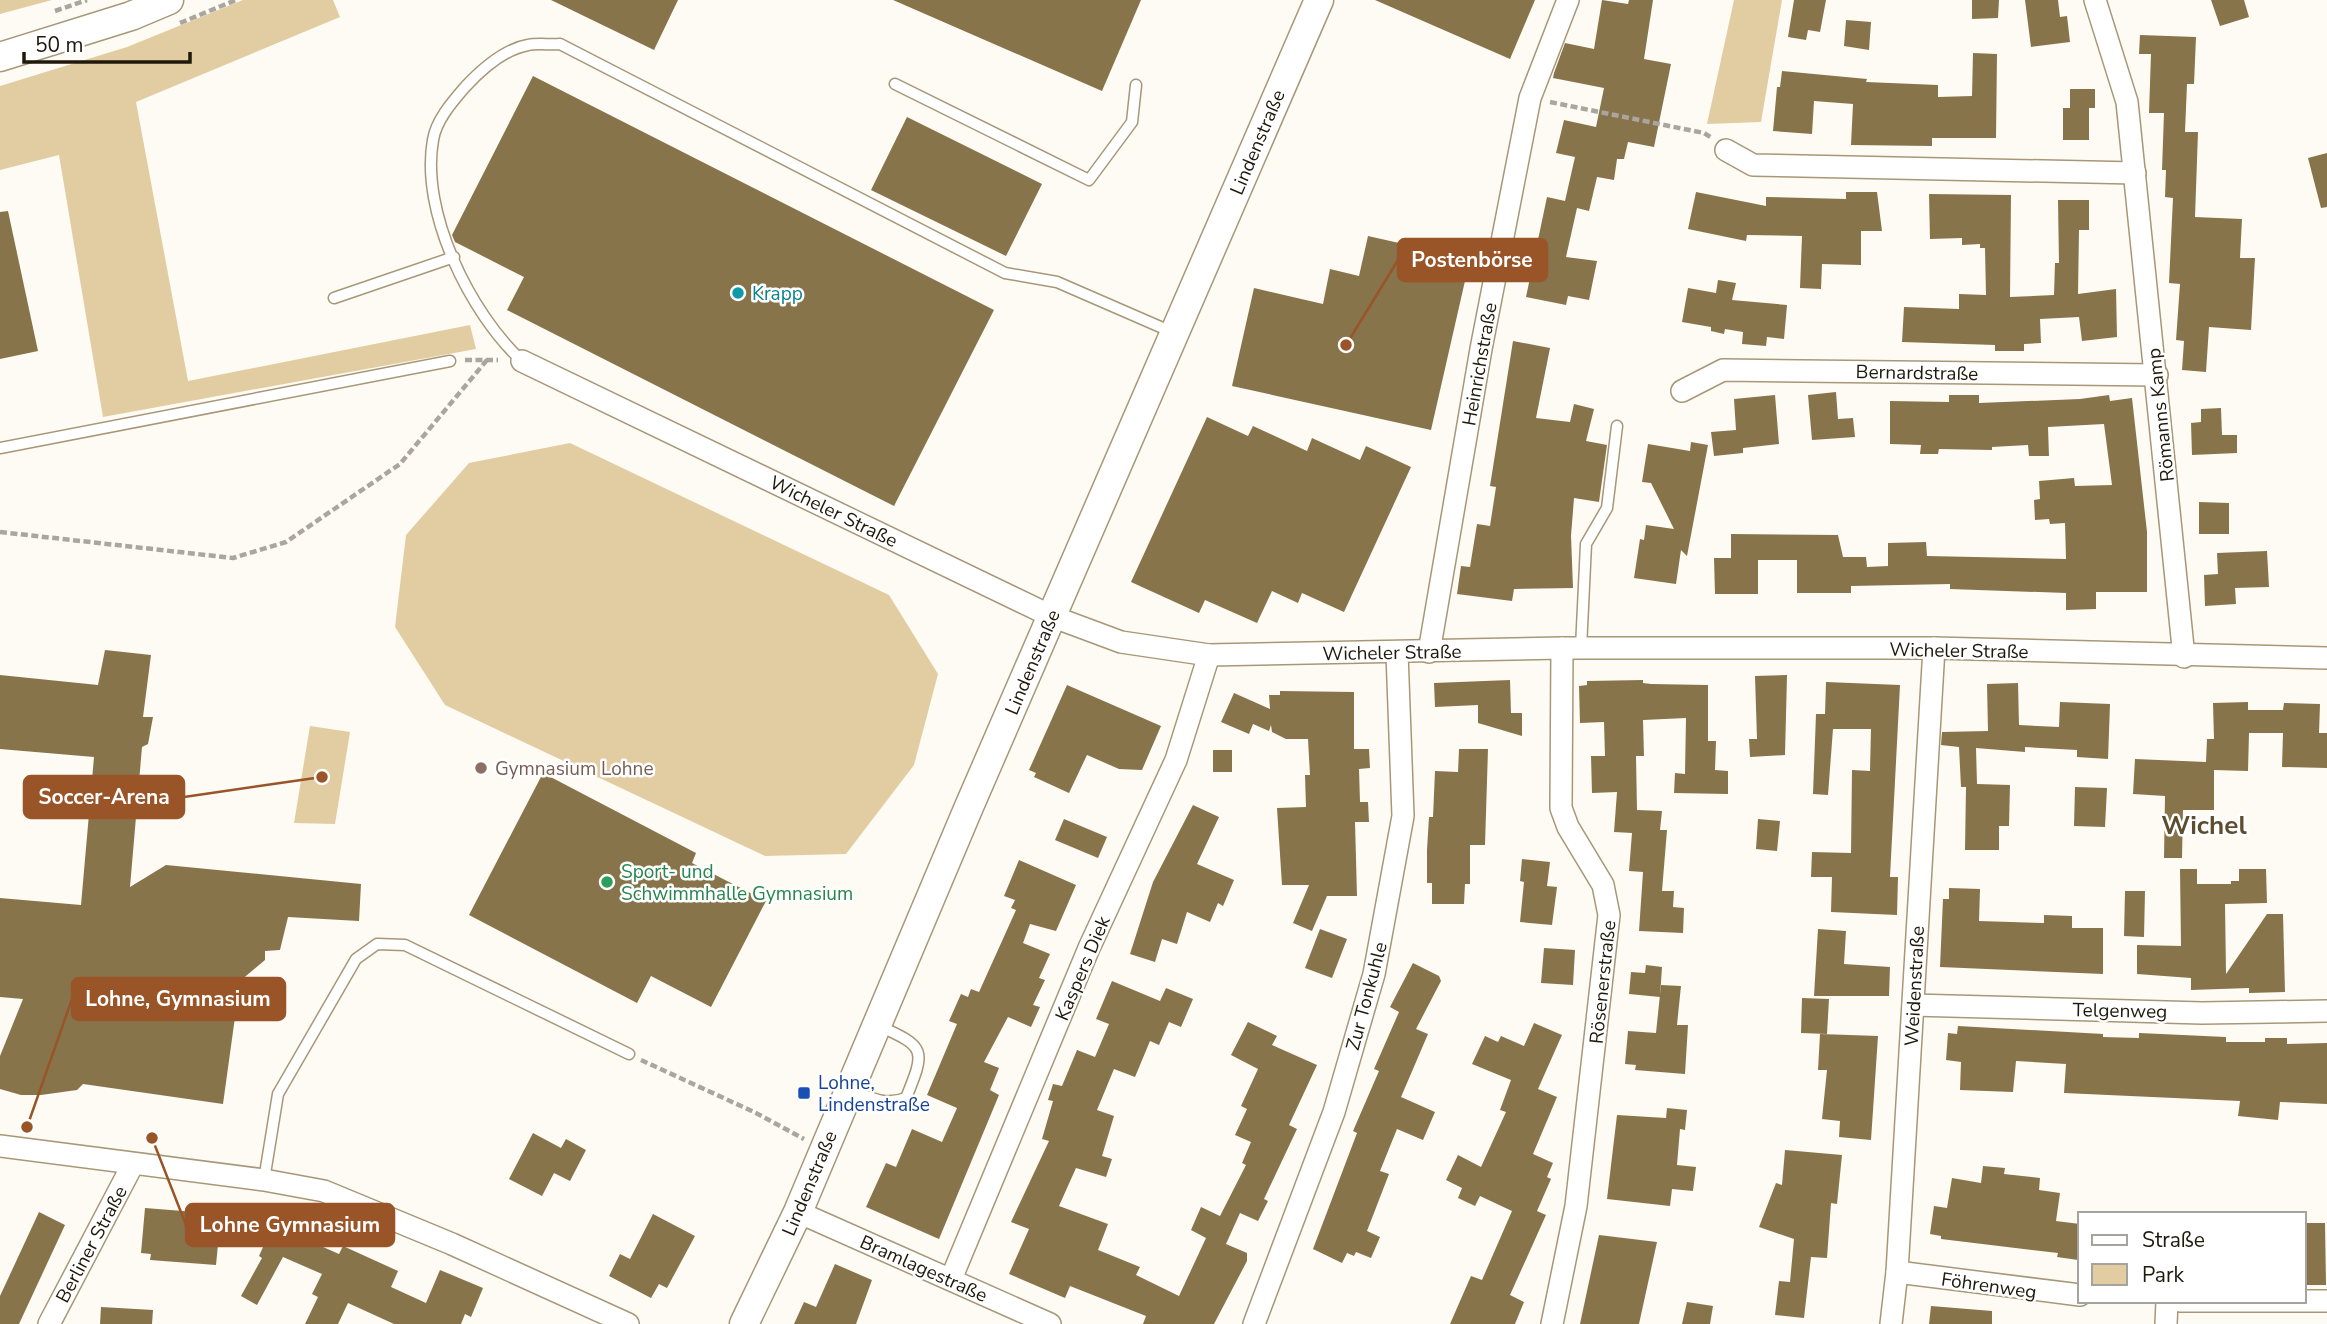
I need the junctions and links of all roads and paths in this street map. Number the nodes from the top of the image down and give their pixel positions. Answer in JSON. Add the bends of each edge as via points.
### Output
{"nodes":[{"id":1,"x":170,"y":0,"type":"edge"},
{"id":2,"x":1319,"y":0,"type":"edge"},
{"id":3,"x":1567,"y":0,"type":"edge"},
{"id":4,"x":2095,"y":0,"type":"edge"},
{"id":5,"x":0,"y":57,"type":"edge"},
{"id":6,"x":895,"y":84,"type":"dead end"},
{"id":7,"x":1136,"y":85,"type":"dead end"},
{"id":8,"x":1530,"y":98,"type":"junction"},
{"id":9,"x":1726,"y":150,"type":"joint"},
{"id":10,"x":2135,"y":173,"type":"junction"},
{"id":11,"x":454,"y":257,"type":"junction"},
{"id":12,"x":334,"y":298,"type":"dead end"},
{"id":13,"x":1175,"y":333,"type":"junction"},
{"id":14,"x":487,"y":360,"type":"junction"},
{"id":15,"x":450,"y":361,"type":"joint"},
{"id":16,"x":522,"y":361,"type":"junction"},
{"id":17,"x":2157,"y":375,"type":"junction"},
{"id":18,"x":1682,"y":391,"type":"dead end"},
{"id":19,"x":1617,"y":426,"type":"dead end"},
{"id":20,"x":0,"y":448,"type":"edge"},
{"id":21,"x":0,"y":532,"type":"edge"},
{"id":22,"x":1051,"y":616,"type":"junction"},
{"id":23,"x":1571,"y":648,"type":"junction"},
{"id":24,"x":1934,"y":648,"type":"junction"},
{"id":25,"x":1429,"y":652,"type":"junction"},
{"id":26,"x":1397,"y":653,"type":"junction"},
{"id":27,"x":1209,"y":655,"type":"junction"},
{"id":28,"x":2184,"y":657,"type":"junction"},
{"id":29,"x":2327,"y":658,"type":"edge"},
{"id":30,"x":1913,"y":1005,"type":"junction"},
{"id":31,"x":2327,"y":1011,"type":"edge"},
{"id":32,"x":877,"y":1025,"type":"junction"},
{"id":33,"x":629,"y":1054,"type":"joint"},
{"id":34,"x":849,"y":1090,"type":"junction"},
{"id":35,"x":0,"y":1146,"type":"edge"},
{"id":36,"x":823,"y":1149,"type":"junction"},
{"id":37,"x":133,"y":1164,"type":"junction"},
{"id":38,"x":264,"y":1180,"type":"junction"},
{"id":39,"x":798,"y":1212,"type":"junction"},
{"id":40,"x":1897,"y":1272,"type":"junction"},
{"id":41,"x":951,"y":1279,"type":"junction"},
{"id":42,"x":2078,"y":1295,"type":"edge"},
{"id":43,"x":2306,"y":1301,"type":"edge"},
{"id":44,"x":2327,"y":1301,"type":"edge"},
{"id":45,"x":2167,"y":1303,"type":"edge"},
{"id":46,"x":49,"y":1324,"type":"edge"},
{"id":47,"x":628,"y":1324,"type":"edge"},
{"id":48,"x":744,"y":1324,"type":"edge"},
{"id":49,"x":1050,"y":1324,"type":"edge"},
{"id":50,"x":1254,"y":1324,"type":"edge"},
{"id":51,"x":1552,"y":1324,"type":"edge"},
{"id":52,"x":1891,"y":1324,"type":"edge"},
{"id":53,"x":2166,"y":1324,"type":"edge"}],
"edges":[{"from":1,"to":5,"type":"street"},
{"from":2,"to":13,"type":"street","name":"Lindenstraße"},
{"from":3,"to":8,"type":"street","name":"Heinrichstraße"},
{"from":4,"to":10,"type":"street","name":"Römanns Kamp","via":[[2127,102]]},
{"from":6,"to":7,"type":"lane","via":[[1089,180],[1132,122]]},
{"from":8,"to":9,"type":"path","via":[[1704,133]]},
{"from":8,"to":25,"type":"street","name":"Heinrichstraße"},
{"from":9,"to":10,"type":"street","via":[[1753,164]]},
{"from":10,"to":17,"type":"street","name":"Römanns Kamp"},
{"from":11,"to":12,"type":"lane"},
{"from":11,"to":13,"type":"lane","via":[[438,222],[430,178],[433,137],[450,103],[483,69],[526,45],[560,44],[1004,273],[1057,282]]},
{"from":11,"to":16,"type":"lane","via":[[496,337]]},
{"from":13,"to":22,"type":"street","name":"Lindenstraße"},
{"from":14,"to":15,"type":"path"},
{"from":14,"to":16,"type":"path"},
{"from":14,"to":21,"type":"path","via":[[400,464],[286,542],[233,558]]},
{"from":15,"to":20,"type":"lane"},
{"from":16,"to":22,"type":"street","name":"Wicheler Straße"},
{"from":17,"to":18,"type":"street","name":"Bernardstraße","via":[[1723,370]]},
{"from":17,"to":28,"type":"street","name":"Römanns Kamp"},
{"from":19,"to":23,"type":"lane","via":[[1607,508],[1586,544]]},
{"from":22,"to":27,"type":"street","name":"Wicheler Straße","via":[[1121,642]]},
{"from":22,"to":32,"type":"street","name":"Lindenstraße"},
{"from":23,"to":24,"type":"street","name":"Wicheler Straße"},
{"from":23,"to":25,"type":"street","name":"Wicheler Straße"},
{"from":23,"to":51,"type":"street","name":"Rösenerstraße","via":[[1561,808],[1603,884],[1609,915],[1576,1206]]},
{"from":24,"to":28,"type":"street","name":"Wicheler Straße"},
{"from":24,"to":30,"type":"street","name":"Weidenstraße"},
{"from":25,"to":26,"type":"street","name":"Wicheler Straße"},
{"from":26,"to":27,"type":"street","name":"Wicheler Straße"},
{"from":26,"to":50,"type":"street","name":"Zur Tonkuhle","via":[[1402,816],[1374,974],[1334,1111]]},
{"from":27,"to":41,"type":"street","name":"Kaspers Diek","via":[[1176,760],[1089,948]]},
{"from":28,"to":29,"type":"street","name":"Wicheler Straße"},
{"from":30,"to":31,"type":"street","name":"Telgenweg","via":[[2202,1013]]},
{"from":30,"to":40,"type":"street","name":"Weidenstraße"},
{"from":32,"to":34,"type":"street","name":"Lindenstraße"},
{"from":32,"to":34,"type":"lane","via":[[908,1039],[918,1051],[921,1062],[906,1098],[883,1102]]},
{"from":33,"to":36,"type":"path"},
{"from":33,"to":38,"type":"lane","via":[[405,945],[377,944],[356,959],[278,1094]]},
{"from":34,"to":36,"type":"street","name":"Lindenstraße"},
{"from":35,"to":37,"type":"street"},
{"from":36,"to":39,"type":"street","name":"Lindenstraße"},
{"from":37,"to":38,"type":"street"},
{"from":37,"to":46,"type":"street","name":"Berliner Straße"},
{"from":38,"to":47,"type":"street","via":[[324,1191]]},
{"from":39,"to":41,"type":"street","name":"Bramlagestraße"},
{"from":39,"to":48,"type":"street","name":"Lindenstraße"},
{"from":40,"to":42,"type":"street","name":"Föhrenweg"},
{"from":40,"to":52,"type":"street","name":"Weidenstraße"},
{"from":41,"to":49,"type":"street","name":"Bramlagestraße"},
{"from":43,"to":44,"type":"street"},
{"from":45,"to":53,"type":"street"}]}
